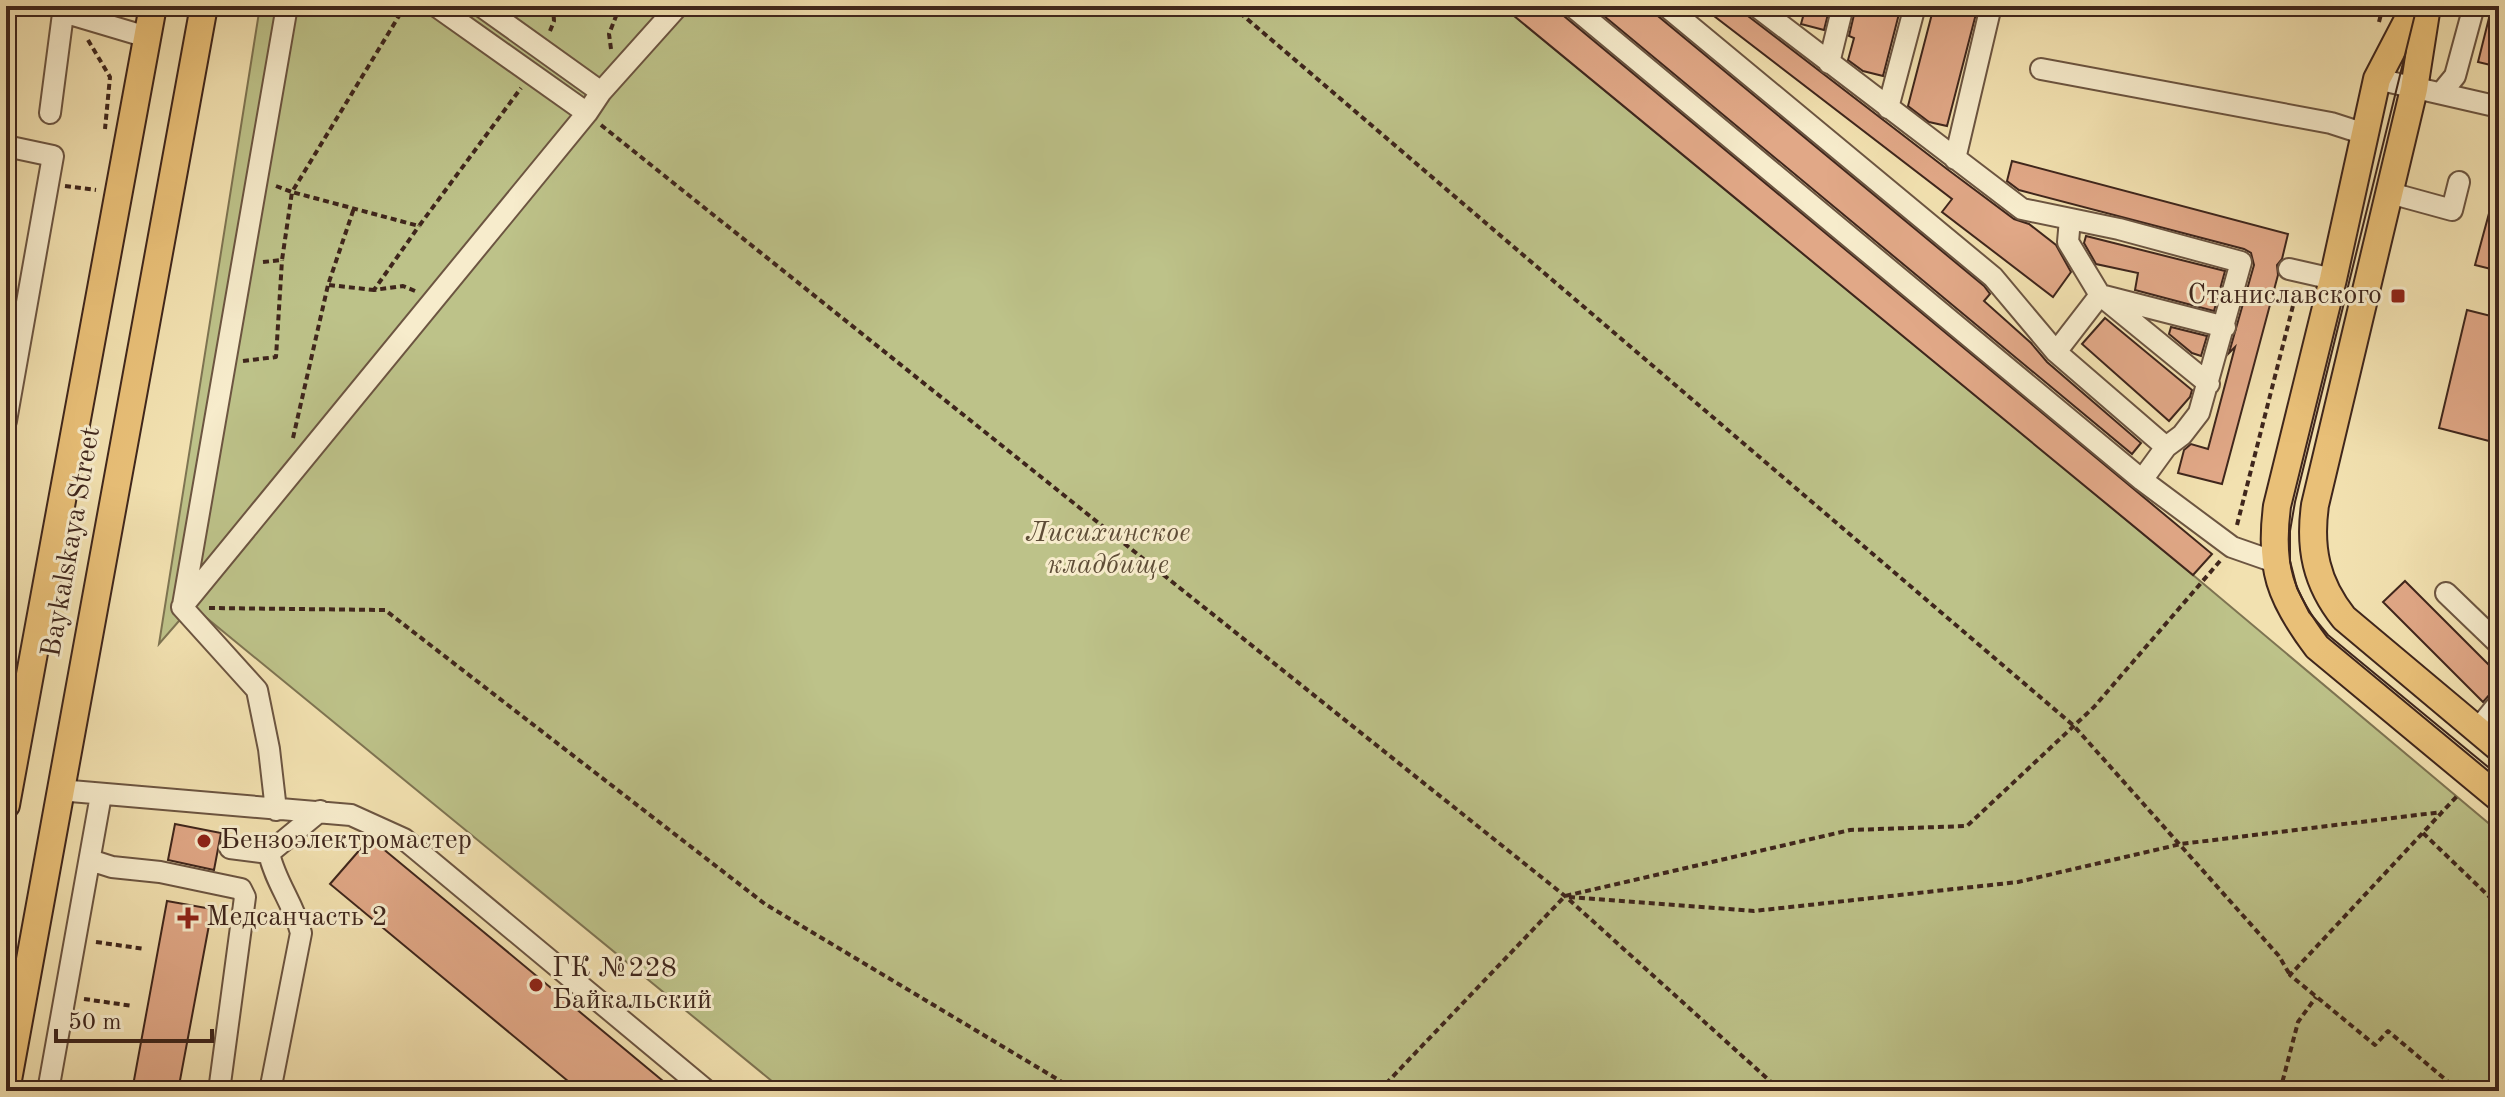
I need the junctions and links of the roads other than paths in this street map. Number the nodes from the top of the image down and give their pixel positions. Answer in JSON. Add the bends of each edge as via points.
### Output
{"nodes":[{"id":1,"x":153,"y":6,"type":"edge"},
{"id":2,"x":204,"y":6,"type":"edge"},
{"id":3,"x":287,"y":6,"type":"edge"},
{"id":4,"x":436,"y":6,"type":"edge"},
{"id":5,"x":481,"y":6,"type":"edge"},
{"id":6,"x":678,"y":6,"type":"edge"},
{"id":7,"x":1572,"y":6,"type":"edge"},
{"id":8,"x":1666,"y":6,"type":"edge"},
{"id":9,"x":1843,"y":6,"type":"edge"},
{"id":10,"x":1915,"y":6,"type":"edge"},
{"id":11,"x":1991,"y":6,"type":"edge"},
{"id":12,"x":2415,"y":6,"type":"edge"},
{"id":13,"x":2427,"y":6,"type":"edge"},
{"id":14,"x":2474,"y":6,"type":"edge"},
{"id":15,"x":63,"y":9,"type":"edge"},
{"id":16,"x":1765,"y":9,"type":"edge"},
{"id":17,"x":147,"y":37,"type":"junction"},
{"id":18,"x":1829,"y":63,"type":"junction"},
{"id":19,"x":2041,"y":69,"type":"dead end"},
{"id":20,"x":2377,"y":79,"type":"junction"},
{"id":21,"x":2414,"y":89,"type":"junction"},
{"id":22,"x":601,"y":92,"type":"junction"},
{"id":23,"x":2441,"y":93,"type":"junction"},
{"id":24,"x":2499,"y":107,"type":"edge"},
{"id":25,"x":1888,"y":108,"type":"junction"},
{"id":26,"x":50,"y":113,"type":"dead end"},
{"id":27,"x":587,"y":113,"type":"junction"},
{"id":28,"x":2365,"y":134,"type":"junction"},
{"id":29,"x":6,"y":146,"type":"edge"},
{"id":30,"x":1955,"y":159,"type":"junction"},
{"id":31,"x":2459,"y":182,"type":"dead end"},
{"id":32,"x":2390,"y":193,"type":"junction"},
{"id":33,"x":2070,"y":219,"type":"junction"},
{"id":34,"x":2289,"y":269,"type":"dead end"},
{"id":35,"x":2333,"y":279,"type":"junction"},
{"id":36,"x":2100,"y":295,"type":"junction"},
{"id":37,"x":2225,"y":327,"type":"junction"},
{"id":38,"x":2056,"y":352,"type":"junction"},
{"id":39,"x":2209,"y":384,"type":"junction"},
{"id":40,"x":6,"y":421,"type":"edge"},
{"id":41,"x":2166,"y":447,"type":"junction"},
{"id":42,"x":2142,"y":480,"type":"junction"},
{"id":43,"x":2275,"y":562,"type":"junction"},
{"id":44,"x":2446,"y":593,"type":"dead end"},
{"id":45,"x":182,"y":607,"type":"junction"},
{"id":46,"x":2499,"y":644,"type":"edge"},
{"id":47,"x":2499,"y":703,"type":"edge"},
{"id":48,"x":2477,"y":730,"type":"junction"},
{"id":49,"x":2499,"y":748,"type":"edge"},
{"id":50,"x":59,"y":790,"type":"junction"},
{"id":51,"x":101,"y":795,"type":"junction"},
{"id":52,"x":2499,"y":798,"type":"edge"},
{"id":53,"x":6,"y":805,"type":"edge"},
{"id":54,"x":276,"y":810,"type":"junction"},
{"id":55,"x":320,"y":811,"type":"junction"},
{"id":56,"x":230,"y":848,"type":"dead end"},
{"id":57,"x":269,"y":853,"type":"junction"},
{"id":58,"x":90,"y":860,"type":"junction"},
{"id":59,"x":6,"y":1091,"type":"edge"},
{"id":60,"x":48,"y":1091,"type":"edge"},
{"id":61,"x":219,"y":1091,"type":"edge"},
{"id":62,"x":270,"y":1091,"type":"edge"},
{"id":63,"x":707,"y":1091,"type":"edge"}],
"edges":[{"from":1,"to":17,"type":"main road","name":"Baykalskaya Street"},
{"from":2,"to":50,"type":"main road","name":"Baykalskaya Street"},
{"from":3,"to":45,"type":"street"},
{"from":4,"to":27,"type":"street"},
{"from":5,"to":22,"type":"street"},
{"from":6,"to":22,"type":"street"},
{"from":7,"to":42,"type":"street"},
{"from":8,"to":38,"type":"street","via":[[1993,277]]},
{"from":9,"to":18,"type":"street"},
{"from":10,"to":25,"type":"street"},
{"from":11,"to":30,"type":"street"},
{"from":12,"to":20,"type":"main road"},
{"from":13,"to":21,"type":"main road"},
{"from":14,"to":23,"type":"street","via":[[2455,76]]},
{"from":15,"to":17,"type":"street"},
{"from":15,"to":26,"type":"street"},
{"from":16,"to":18,"type":"street"},
{"from":17,"to":53,"type":"main road","name":"Baykalskaya Street"},
{"from":18,"to":25,"type":"street"},
{"from":19,"to":28,"type":"street","via":[[2331,123]]},
{"from":20,"to":21,"type":"street"},
{"from":20,"to":28,"type":"main road"},
{"from":21,"to":23,"type":"street"},
{"from":21,"to":32,"type":"main road"},
{"from":22,"to":27,"type":"street"},
{"from":23,"to":24,"type":"street"},
{"from":25,"to":30,"type":"street"},
{"from":27,"to":45,"type":"street"},
{"from":28,"to":35,"type":"main road"},
{"from":29,"to":40,"type":"street","via":[[53,156]]},
{"from":30,"to":33,"type":"street","via":[[2022,209]]},
{"from":31,"to":32,"type":"street","via":[[2452,210]]},
{"from":32,"to":48,"type":"main road","via":[[2315,505],[2314,557],[2320,581],[2344,618]]},
{"from":33,"to":36,"type":"street","via":[[2068,242]]},
{"from":33,"to":37,"type":"street","via":[[2241,262]]},
{"from":34,"to":35,"type":"street"},
{"from":35,"to":43,"type":"main road","via":[[2277,506]]},
{"from":36,"to":37,"type":"street"},
{"from":36,"to":38,"type":"street"},
{"from":36,"to":39,"type":"street"},
{"from":37,"to":39,"type":"street"},
{"from":38,"to":41,"type":"street"},
{"from":39,"to":41,"type":"street","via":[[2199,413]]},
{"from":41,"to":42,"type":"street"},
{"from":42,"to":43,"type":"street","via":[[2232,547]]},
{"from":43,"to":52,"type":"main road","via":[[2282,593],[2317,647]]},
{"from":44,"to":46,"type":"street"},
{"from":45,"to":54,"type":"street","via":[[257,690]]},
{"from":47,"to":48,"type":"street"},
{"from":48,"to":49,"type":"main road"},
{"from":50,"to":51,"type":"street"},
{"from":50,"to":59,"type":"main road","name":"Baykalskaya Street"},
{"from":51,"to":54,"type":"street"},
{"from":51,"to":58,"type":"street"},
{"from":54,"to":55,"type":"street"},
{"from":55,"to":57,"type":"street"},
{"from":55,"to":63,"type":"street","via":[[351,815],[404,839]]},
{"from":56,"to":57,"type":"street"},
{"from":57,"to":62,"type":"street","via":[[301,933]]},
{"from":58,"to":60,"type":"street"},
{"from":58,"to":61,"type":"street","via":[[241,889],[245,897]]}]}
